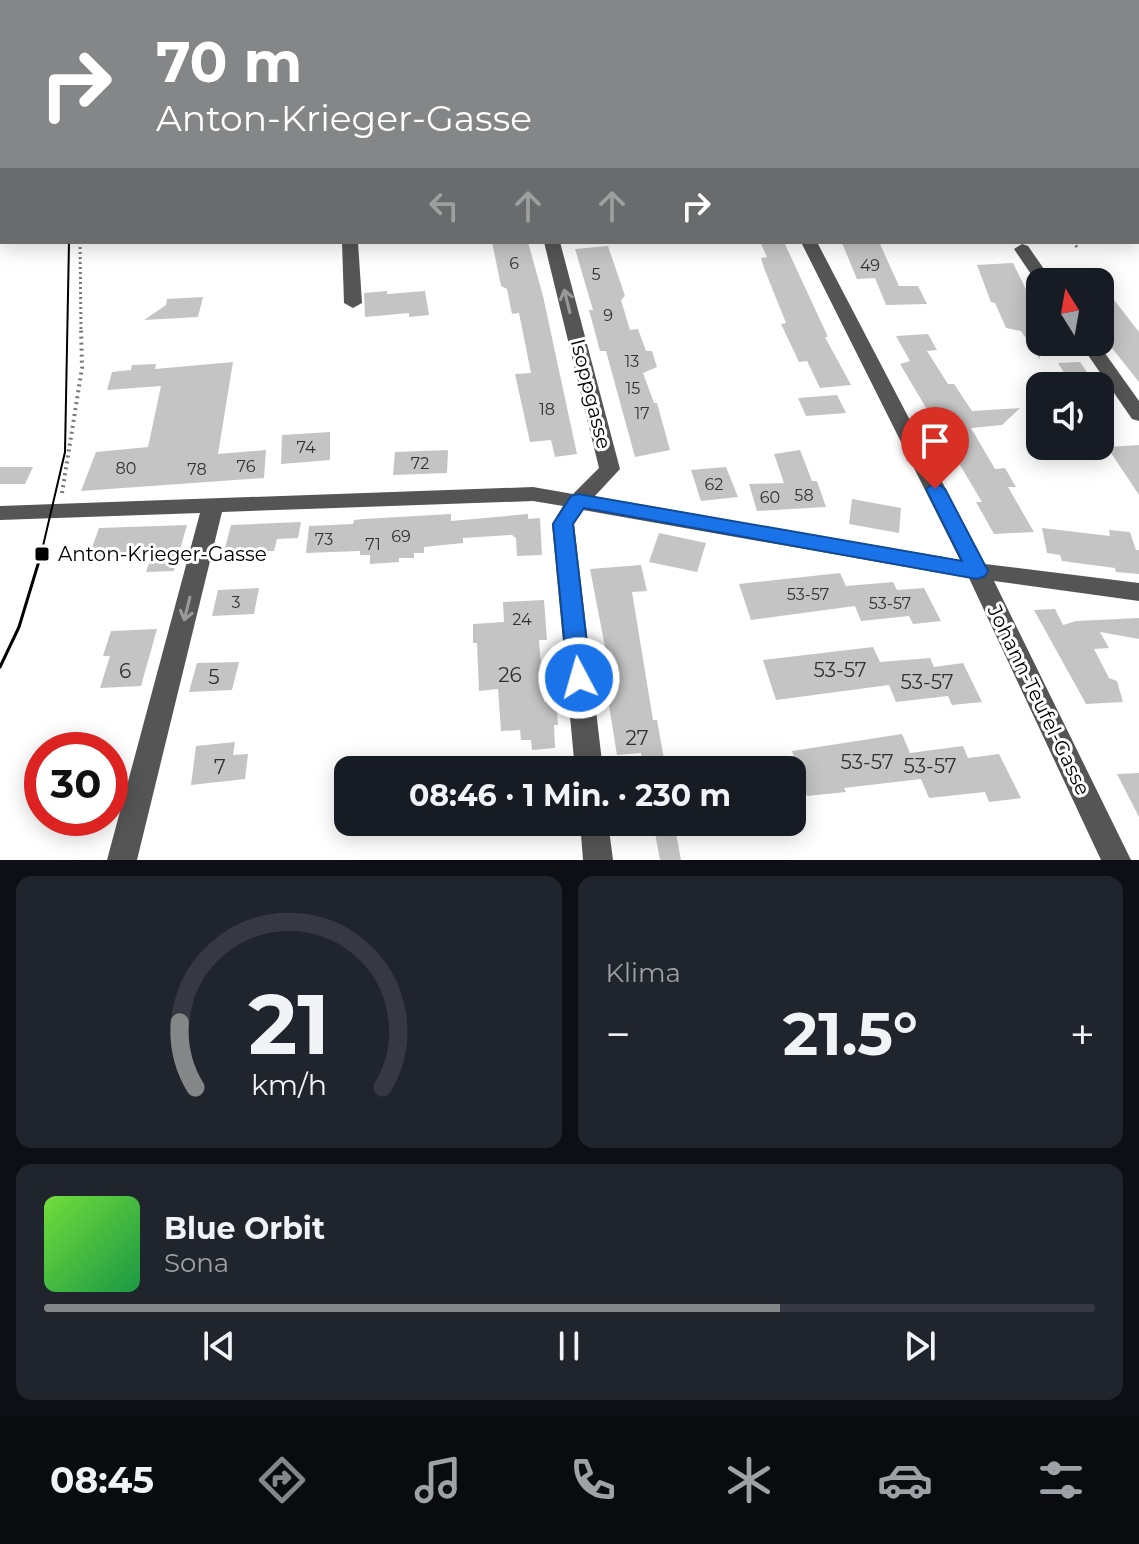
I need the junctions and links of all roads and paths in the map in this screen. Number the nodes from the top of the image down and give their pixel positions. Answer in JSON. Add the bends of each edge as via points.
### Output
{"nodes":[{"id":1,"x":80,"y":244,"type":"edge"},
{"id":2,"x":350,"y":244,"type":"edge"},
{"id":3,"x":553,"y":244,"type":"edge"},
{"id":4,"x":810,"y":244,"type":"edge"},
{"id":5,"x":1074,"y":244,"type":"edge"},
{"id":6,"x":1077,"y":247,"type":"dead end"},
{"id":7,"x":1022,"y":249,"type":"dead end"},
{"id":8,"x":1035,"y":268,"type":"edge"},
{"id":9,"x":353,"y":303,"type":"dead end"},
{"id":10,"x":1098,"y":356,"type":"edge"},
{"id":11,"x":1139,"y":415,"type":"edge"},
{"id":12,"x":578,"y":501,"type":"junction"},
{"id":13,"x":213,"y":506,"type":"junction"},
{"id":14,"x":59,"y":511,"type":"junction"},
{"id":15,"x":0,"y":513,"type":"edge"},
{"id":16,"x":977,"y":571,"type":"junction"},
{"id":17,"x":1139,"y":592,"type":"edge"},
{"id":18,"x":588,"y":756,"type":"edge"},
{"id":19,"x":595,"y":836,"type":"edge"},
{"id":20,"x":122,"y":860,"type":"edge"},
{"id":21,"x":598,"y":860,"type":"edge"},
{"id":22,"x":1116,"y":860,"type":"edge"}],
"edges":[{"from":1,"to":14,"type":"path","via":[[82,368]]},
{"from":2,"to":9,"type":"street"},
{"from":12,"to":3,"type":"street","name":"Isoppgasse","one_way":true,"via":[[610,469]]},
{"from":4,"to":16,"type":"street","name":"Johann-Teufel-Gasse"},
{"from":5,"to":6,"type":"path"},
{"from":7,"to":8,"type":"street"},
{"from":10,"to":11,"type":"street"},
{"from":12,"to":13,"type":"street","via":[[533,494]]},
{"from":12,"to":16,"type":"street"},
{"from":12,"to":18,"type":"street","name":"Isoppgasse","via":[[563,524]]},
{"from":13,"to":14,"type":"street"},
{"from":13,"to":20,"type":"street","one_way":true},
{"from":14,"to":15,"type":"street"},
{"from":16,"to":17,"type":"street"},
{"from":16,"to":22,"type":"street","name":"Johann-Teufel-Gasse"},
{"from":19,"to":21,"type":"street"}]}
